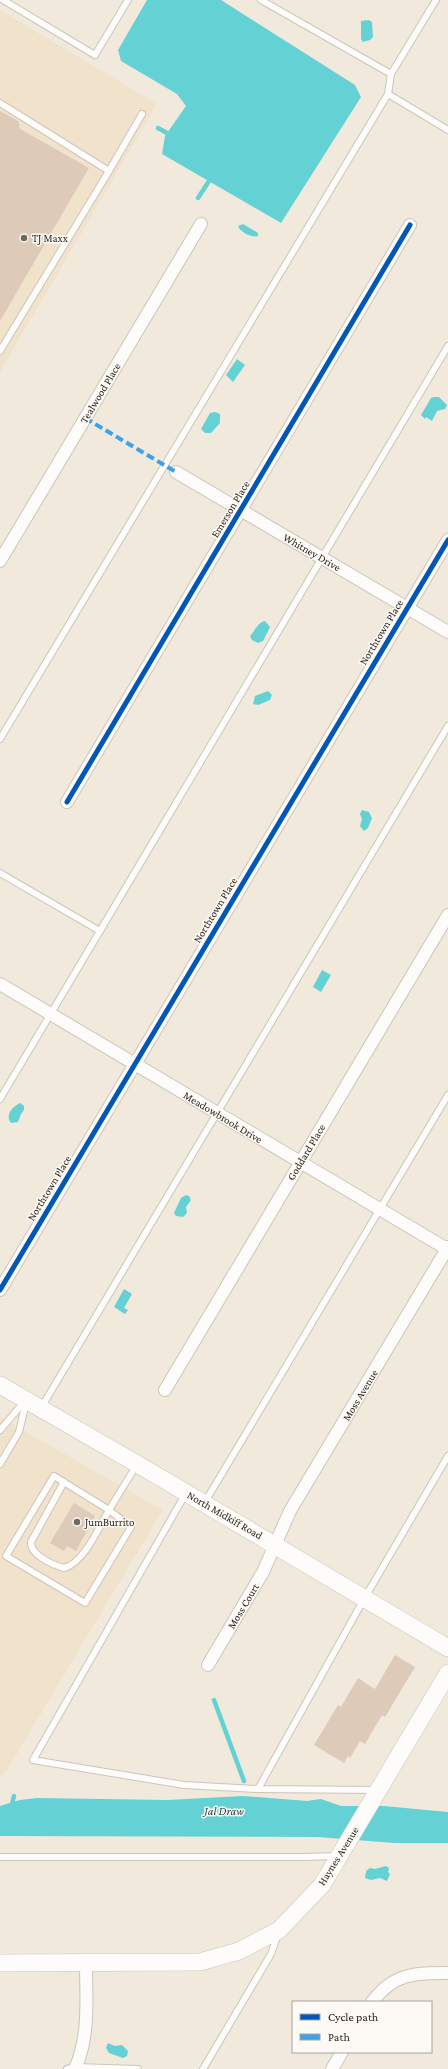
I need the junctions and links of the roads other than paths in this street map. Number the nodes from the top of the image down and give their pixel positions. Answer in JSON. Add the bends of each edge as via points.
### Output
{"nodes":[{"id":1,"x":3,"y":0,"type":"edge"},
{"id":2,"x":128,"y":0,"type":"edge"},
{"id":3,"x":261,"y":0,"type":"edge"},
{"id":4,"x":436,"y":0,"type":"edge"},
{"id":5,"x":391,"y":74,"type":"junction"},
{"id":6,"x":388,"y":94,"type":"junction"},
{"id":7,"x":0,"y":103,"type":"edge"},
{"id":8,"x":142,"y":114,"type":"dead end"},
{"id":9,"x":448,"y":130,"type":"edge"},
{"id":10,"x":109,"y":171,"type":"junction"},
{"id":11,"x":201,"y":224,"type":"dead end"},
{"id":12,"x":410,"y":225,"type":"dead end"},
{"id":13,"x":448,"y":346,"type":"edge"},
{"id":14,"x":0,"y":351,"type":"edge"},
{"id":15,"x":176,"y":472,"type":"dead end"},
{"id":16,"x":241,"y":510,"type":"junction"},
{"id":17,"x":448,"y":540,"type":"edge"},
{"id":18,"x":323,"y":558,"type":"junction"},
{"id":19,"x":0,"y":561,"type":"edge"},
{"id":20,"x":407,"y":608,"type":"junction"},
{"id":21,"x":448,"y":632,"type":"edge"},
{"id":22,"x":448,"y":726,"type":"edge"},
{"id":23,"x":0,"y":739,"type":"edge"},
{"id":24,"x":67,"y":802,"type":"dead end"},
{"id":25,"x":0,"y":873,"type":"edge"},
{"id":26,"x":448,"y":915,"type":"edge"},
{"id":27,"x":100,"y":932,"type":"junction"},
{"id":28,"x":0,"y":984,"type":"edge"},
{"id":29,"x":50,"y":1014,"type":"junction"},
{"id":30,"x":134,"y":1065,"type":"junction"},
{"id":31,"x":448,"y":1095,"type":"edge"},
{"id":32,"x":0,"y":1099,"type":"edge"},
{"id":33,"x":216,"y":1113,"type":"junction"},
{"id":34,"x":300,"y":1163,"type":"junction"},
{"id":35,"x":380,"y":1210,"type":"junction"},
{"id":36,"x":447,"y":1248,"type":"edge"},
{"id":37,"x":0,"y":1290,"type":"edge"},
{"id":38,"x":0,"y":1385,"type":"edge"},
{"id":39,"x":165,"y":1390,"type":"dead end"},
{"id":40,"x":33,"y":1404,"type":"junction"},
{"id":41,"x":0,"y":1430,"type":"edge"},
{"id":42,"x":448,"y":1456,"type":"edge"},
{"id":43,"x":0,"y":1464,"type":"edge"},
{"id":44,"x":137,"y":1464,"type":"junction"},
{"id":45,"x":64,"y":1482,"type":"junction"},
{"id":46,"x":186,"y":1494,"type":"junction"},
{"id":47,"x":204,"y":1504,"type":"junction"},
{"id":48,"x":109,"y":1510,"type":"junction"},
{"id":49,"x":275,"y":1544,"type":"junction"},
{"id":50,"x":364,"y":1598,"type":"junction"},
{"id":51,"x":448,"y":1648,"type":"edge"},
{"id":52,"x":208,"y":1665,"type":"dead end"},
{"id":53,"x":448,"y":1673,"type":"edge"},
{"id":54,"x":258,"y":1789,"type":"junction"},
{"id":55,"x":376,"y":1794,"type":"junction"},
{"id":56,"x":342,"y":1852,"type":"junction"},
{"id":57,"x":0,"y":1857,"type":"edge"},
{"id":58,"x":279,"y":1930,"type":"junction"},
{"id":59,"x":0,"y":1963,"type":"edge"},
{"id":60,"x":86,"y":1963,"type":"junction"},
{"id":61,"x":448,"y":1973,"type":"edge"},
{"id":62,"x":373,"y":2001,"type":"edge"},
{"id":63,"x":341,"y":2053,"type":"edge"},
{"id":64,"x":72,"y":2068,"type":"edge"},
{"id":65,"x":138,"y":2069,"type":"edge"},
{"id":66,"x":203,"y":2069,"type":"edge"},
{"id":67,"x":332,"y":2069,"type":"edge"}],
"edges":[{"from":1,"to":2,"type":"lane","via":[[95,55]]},
{"from":3,"to":5,"type":"lane"},
{"from":4,"to":5,"type":"lane"},
{"from":5,"to":6,"type":"lane"},
{"from":6,"to":9,"type":"lane"},
{"from":6,"to":23,"type":"lane"},
{"from":7,"to":10,"type":"lane"},
{"from":8,"to":10,"type":"lane"},
{"from":10,"to":14,"type":"lane"},
{"from":11,"to":19,"type":"street","name":"Tealwood Place"},
{"from":12,"to":16,"type":"street","name":"Emerson Place"},
{"from":13,"to":18,"type":"lane"},
{"from":15,"to":16,"type":"street","name":"Whitney Drive"},
{"from":16,"to":18,"type":"street","name":"Whitney Drive"},
{"from":16,"to":24,"type":"street","name":"Emerson Place"},
{"from":17,"to":20,"type":"street","name":"Northtown Place"},
{"from":18,"to":20,"type":"street","name":"Whitney Drive"},
{"from":18,"to":27,"type":"lane"},
{"from":20,"to":21,"type":"street","name":"Whitney Drive"},
{"from":20,"to":30,"type":"street","name":"Northtown Place"},
{"from":22,"to":33,"type":"lane"},
{"from":25,"to":27,"type":"lane"},
{"from":26,"to":34,"type":"street","name":"Goddard Place"},
{"from":27,"to":29,"type":"lane"},
{"from":28,"to":29,"type":"street","name":"Meadowbrook Drive"},
{"from":29,"to":30,"type":"street","name":"Meadowbrook Drive"},
{"from":29,"to":32,"type":"lane"},
{"from":30,"to":33,"type":"street","name":"Meadowbrook Drive"},
{"from":30,"to":37,"type":"street","name":"Northtown Place"},
{"from":31,"to":35,"type":"lane"},
{"from":33,"to":34,"type":"street","name":"Meadowbrook Drive"},
{"from":33,"to":40,"type":"lane"},
{"from":34,"to":35,"type":"street","name":"Meadowbrook Drive"},
{"from":34,"to":39,"type":"street","name":"Goddard Place"},
{"from":35,"to":36,"type":"street","name":"Meadowbrook Drive"},
{"from":35,"to":47,"type":"lane"},
{"from":36,"to":49,"type":"street","name":"Moss Avenue","via":[[290,1511]]},
{"from":38,"to":40,"type":"street","name":"North Midkiff Road"},
{"from":40,"to":41,"type":"lane"},
{"from":40,"to":43,"type":"lane"},
{"from":40,"to":44,"type":"street","name":"North Midkiff Road"},
{"from":42,"to":50,"type":"lane"},
{"from":44,"to":46,"type":"street","name":"North Midkiff Road"},
{"from":44,"to":48,"type":"lane"},
{"from":45,"to":48,"type":"lane"},
{"from":45,"to":48,"type":"lane","via":[[31,1542],[32,1549],[39,1556],[64,1568],[75,1564]]},
{"from":45,"to":48,"type":"lane","via":[[54,1476],[6,1556],[86,1604],[131,1527]]},
{"from":46,"to":47,"type":"street","name":"North Midkiff Road"},
{"from":46,"to":54,"type":"lane","via":[[34,1760],[184,1785]]},
{"from":47,"to":49,"type":"street","name":"North Midkiff Road"},
{"from":49,"to":50,"type":"street","name":"North Midkiff Road"},
{"from":49,"to":52,"type":"street","name":"Moss Court","via":[[263,1572]]},
{"from":50,"to":51,"type":"street","name":"North Midkiff Road"},
{"from":50,"to":54,"type":"lane"},
{"from":53,"to":55,"type":"street","name":"Haynes Avenue"},
{"from":54,"to":55,"type":"lane"},
{"from":55,"to":56,"type":"street","name":"Haynes Avenue"},
{"from":56,"to":57,"type":"lane","via":[[304,1857]]},
{"from":56,"to":58,"type":"street","name":"Haynes Avenue","via":[[322,1885]]},
{"from":58,"to":60,"type":"street","name":"Haynes Avenue","via":[[239,1951],[200,1962]]},
{"from":58,"to":66,"type":"lane","via":[[271,1954]]},
{"from":59,"to":60,"type":"street","name":"Haynes Avenue"},
{"from":60,"to":64,"type":"street","via":[[87,2018],[81,2056]]},
{"from":61,"to":62,"type":"street","via":[[418,1973],[400,1977],[381,1990]]},
{"from":63,"to":67,"type":"street"},
{"from":64,"to":65,"type":"lane"}]}
